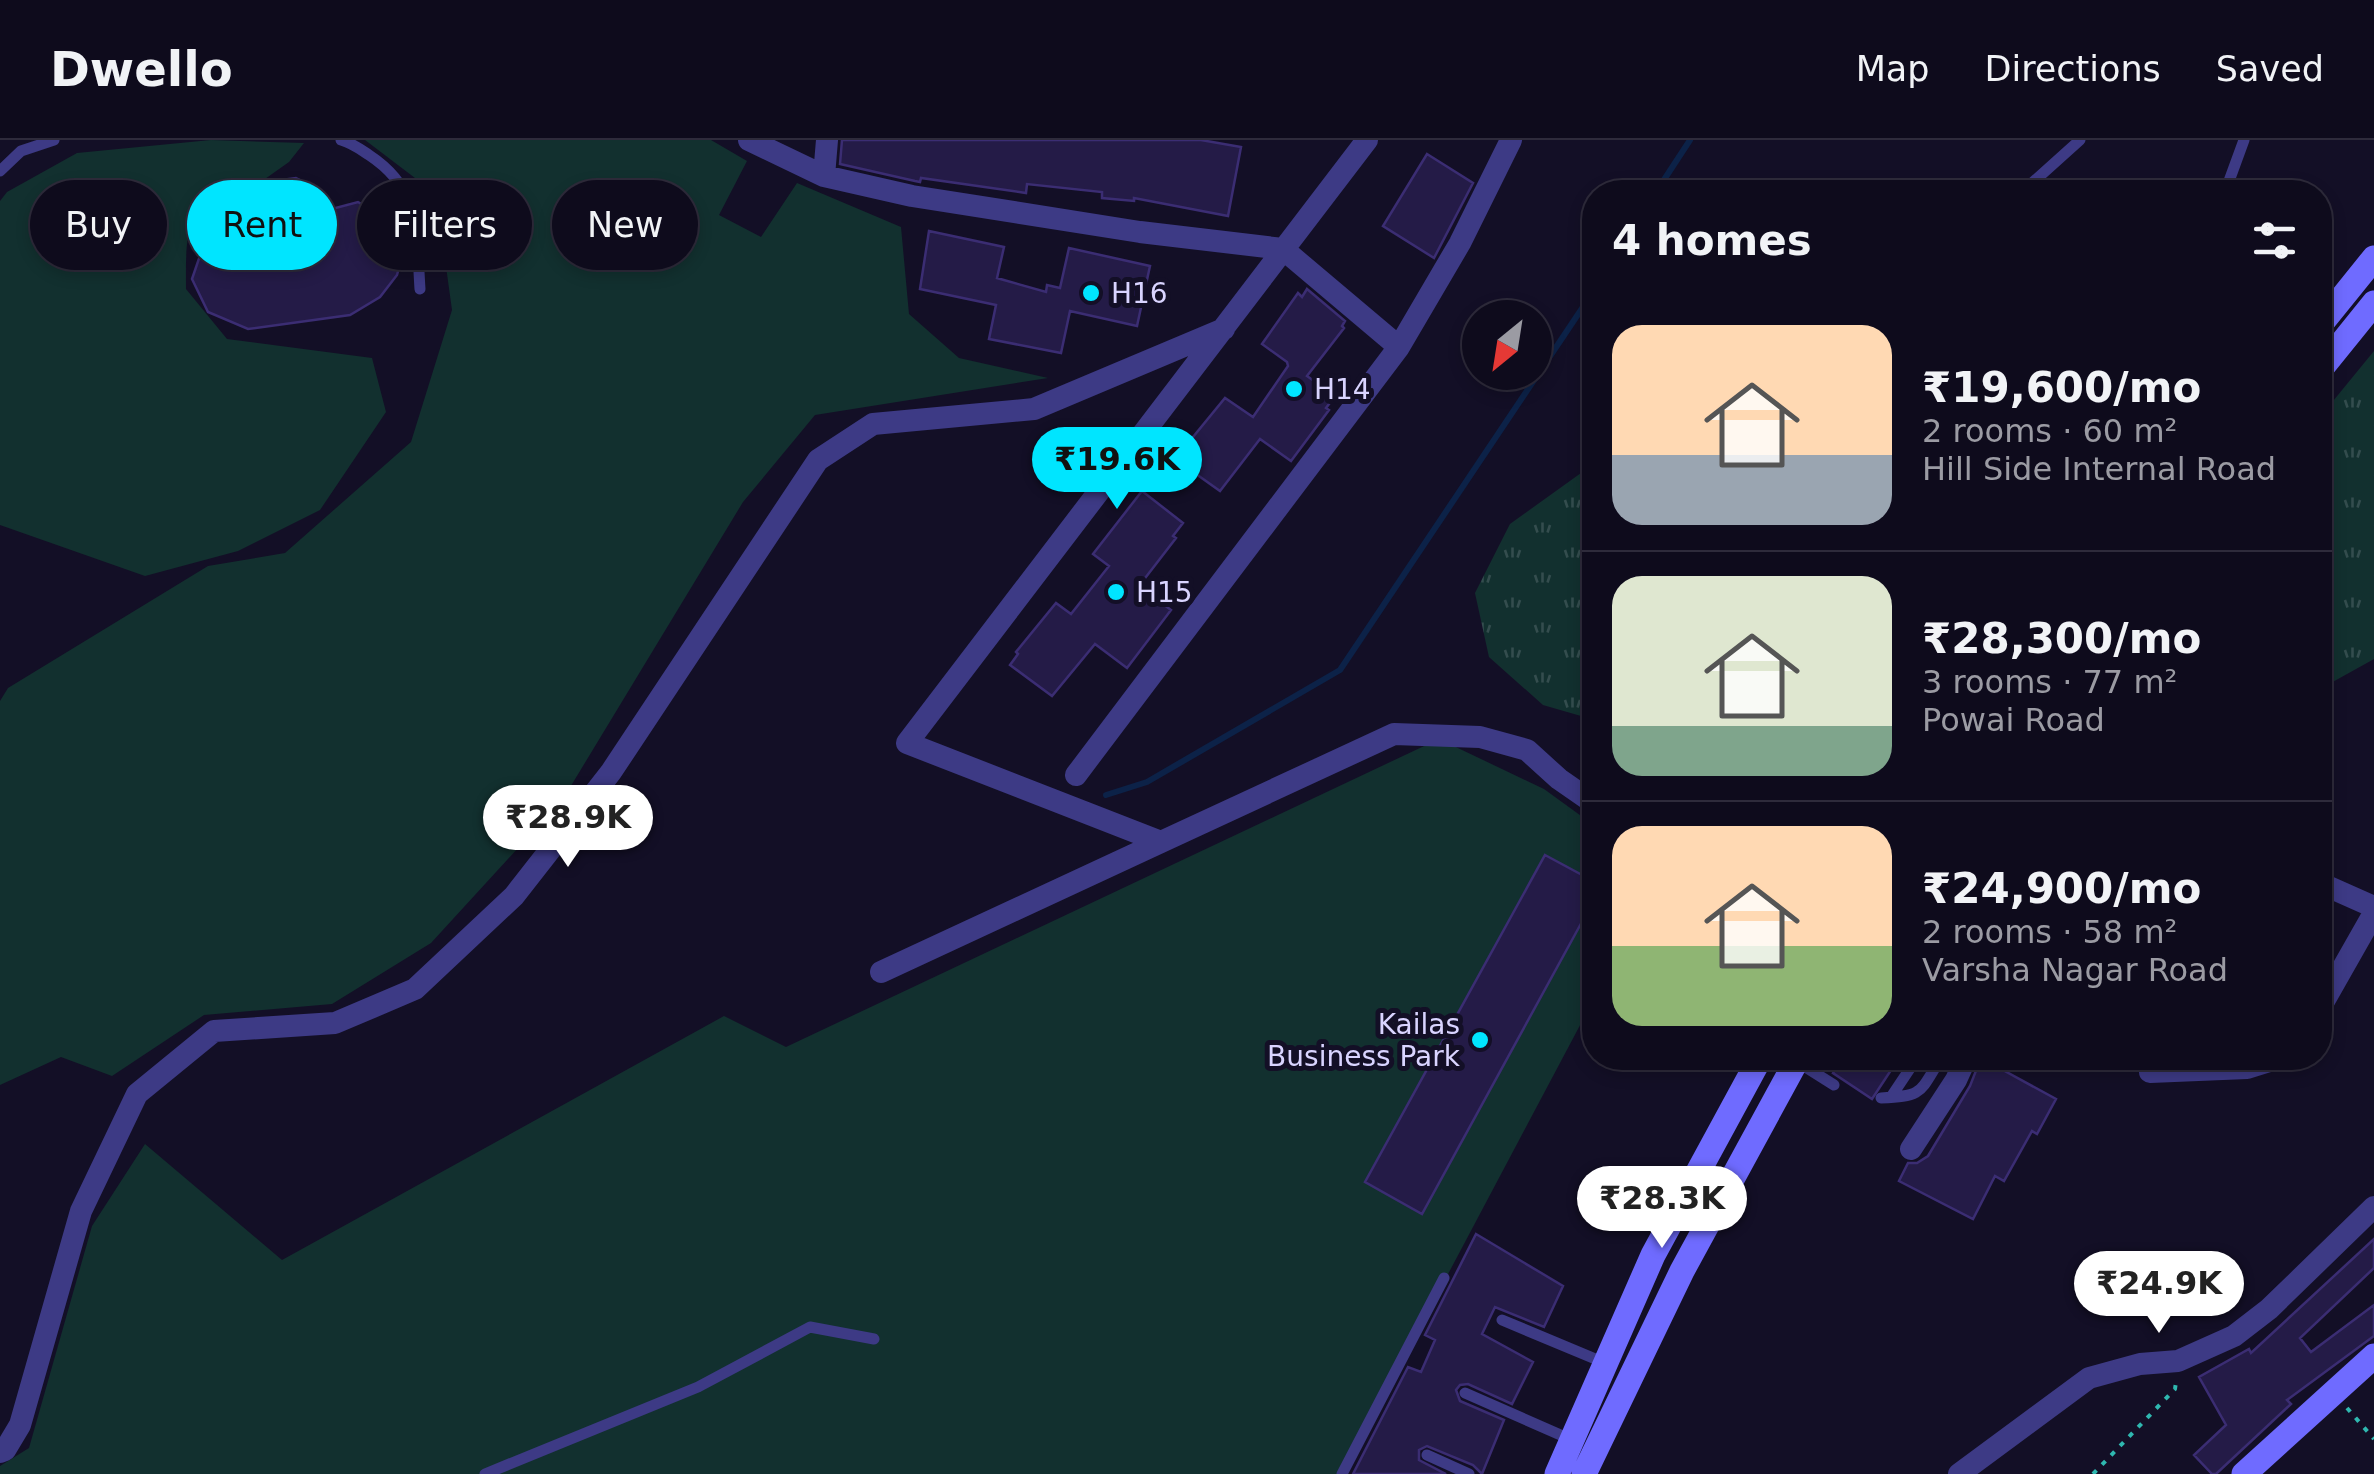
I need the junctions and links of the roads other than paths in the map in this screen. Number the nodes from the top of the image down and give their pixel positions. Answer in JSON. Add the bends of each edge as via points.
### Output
{"nodes":[{"id":1,"x":54,"y":140,"type":"edge"},
{"id":2,"x":341,"y":140,"type":"edge"},
{"id":3,"x":750,"y":140,"type":"edge"},
{"id":4,"x":827,"y":140,"type":"edge"},
{"id":5,"x":1367,"y":140,"type":"edge"},
{"id":6,"x":1510,"y":140,"type":"edge"},
{"id":7,"x":2080,"y":140,"type":"edge"},
{"id":8,"x":2244,"y":140,"type":"edge"},
{"id":9,"x":0,"y":171,"type":"edge"},
{"id":10,"x":824,"y":176,"type":"junction"},
{"id":11,"x":2035,"y":180,"type":"edge"},
{"id":12,"x":2229,"y":180,"type":"edge"},
{"id":13,"x":1283,"y":249,"type":"junction"},
{"id":14,"x":2374,"y":258,"type":"edge"},
{"id":15,"x":420,"y":289,"type":"dead end"},
{"id":16,"x":2374,"y":303,"type":"edge"},
{"id":17,"x":2332,"y":310,"type":"edge"},
{"id":18,"x":1224,"y":329,"type":"junction"},
{"id":19,"x":1400,"y":346,"type":"junction"},
{"id":20,"x":2332,"y":355,"type":"edge"},
{"id":21,"x":1076,"y":775,"type":"dead end"},
{"id":22,"x":1582,"y":795,"type":"edge"},
{"id":23,"x":1161,"y":842,"type":"junction"},
{"id":24,"x":2332,"y":889,"type":"edge"},
{"id":25,"x":2374,"y":910,"type":"edge"},
{"id":26,"x":881,"y":972,"type":"dead end"},
{"id":27,"x":2332,"y":986,"type":"edge"},
{"id":28,"x":1753,"y":1070,"type":"edge"},
{"id":29,"x":1791,"y":1070,"type":"edge"},
{"id":30,"x":1813,"y":1070,"type":"edge"},
{"id":31,"x":1908,"y":1070,"type":"edge"},
{"id":32,"x":1934,"y":1070,"type":"edge"},
{"id":33,"x":1961,"y":1070,"type":"edge"},
{"id":34,"x":2198,"y":1070,"type":"edge"},
{"id":35,"x":2150,"y":1072,"type":"dead end"},
{"id":36,"x":1834,"y":1084,"type":"dead end"},
{"id":37,"x":1912,"y":1150,"type":"dead end"},
{"id":38,"x":2374,"y":1207,"type":"edge"},
{"id":39,"x":1444,"y":1278,"type":"dead end"},
{"id":40,"x":1502,"y":1320,"type":"dead end"},
{"id":41,"x":874,"y":1339,"type":"dead end"},
{"id":42,"x":2374,"y":1356,"type":"edge"},
{"id":43,"x":1605,"y":1363,"type":"junction"},
{"id":44,"x":1465,"y":1393,"type":"dead end"},
{"id":45,"x":1572,"y":1440,"type":"junction"},
{"id":46,"x":0,"y":1452,"type":"edge"},
{"id":47,"x":1427,"y":1455,"type":"dead end"},
{"id":48,"x":486,"y":1474,"type":"edge"},
{"id":49,"x":1342,"y":1474,"type":"edge"},
{"id":50,"x":1469,"y":1474,"type":"edge"},
{"id":51,"x":1557,"y":1474,"type":"edge"},
{"id":52,"x":1584,"y":1474,"type":"edge"},
{"id":53,"x":1959,"y":1474,"type":"edge"},
{"id":54,"x":2244,"y":1474,"type":"edge"}],
"edges":[{"from":1,"to":9,"type":"lane","via":[[22,151]]},
{"from":2,"to":15,"type":"lane","via":[[383,164],[406,188],[416,223]]},
{"from":3,"to":10,"type":"street"},
{"from":4,"to":10,"type":"street"},
{"from":5,"to":13,"type":"street"},
{"from":6,"to":19,"type":"street"},
{"from":7,"to":11,"type":"lane"},
{"from":8,"to":12,"type":"lane"},
{"from":10,"to":13,"type":"street","via":[[912,196]]},
{"from":13,"to":18,"type":"street"},
{"from":13,"to":19,"type":"street"},
{"from":14,"to":17,"type":"main road"},
{"from":16,"to":20,"type":"main road"},
{"from":18,"to":23,"type":"street","via":[[906,743]]},
{"from":18,"to":46,"type":"street","via":[[1034,409],[873,424],[818,460],[612,772],[514,896],[415,989],[334,1023],[214,1032],[138,1094],[81,1212],[20,1425]]},
{"from":19,"to":21,"type":"street"},
{"from":22,"to":23,"type":"street","via":[[1526,750],[1480,737],[1394,734]]},
{"from":23,"to":26,"type":"street"},
{"from":24,"to":25,"type":"street"},
{"from":25,"to":27,"type":"street"},
{"from":28,"to":43,"type":"main road","via":[[1652,1255]]},
{"from":29,"to":52,"type":"main road","via":[[1682,1271]]},
{"from":30,"to":36,"type":"lane"},
{"from":31,"to":32,"type":"lane","via":[[1886,1098],[1920,1093]]},
{"from":33,"to":37,"type":"street"},
{"from":34,"to":35,"type":"street"},
{"from":38,"to":53,"type":"street","via":[[2234,1336],[2178,1361],[2089,1378]]},
{"from":39,"to":49,"type":"lane"},
{"from":40,"to":43,"type":"lane"},
{"from":41,"to":48,"type":"lane","via":[[810,1327],[698,1387]]},
{"from":42,"to":54,"type":"main road"},
{"from":43,"to":45,"type":"main road"},
{"from":44,"to":45,"type":"lane"},
{"from":45,"to":51,"type":"main road"},
{"from":47,"to":50,"type":"lane"}]}
